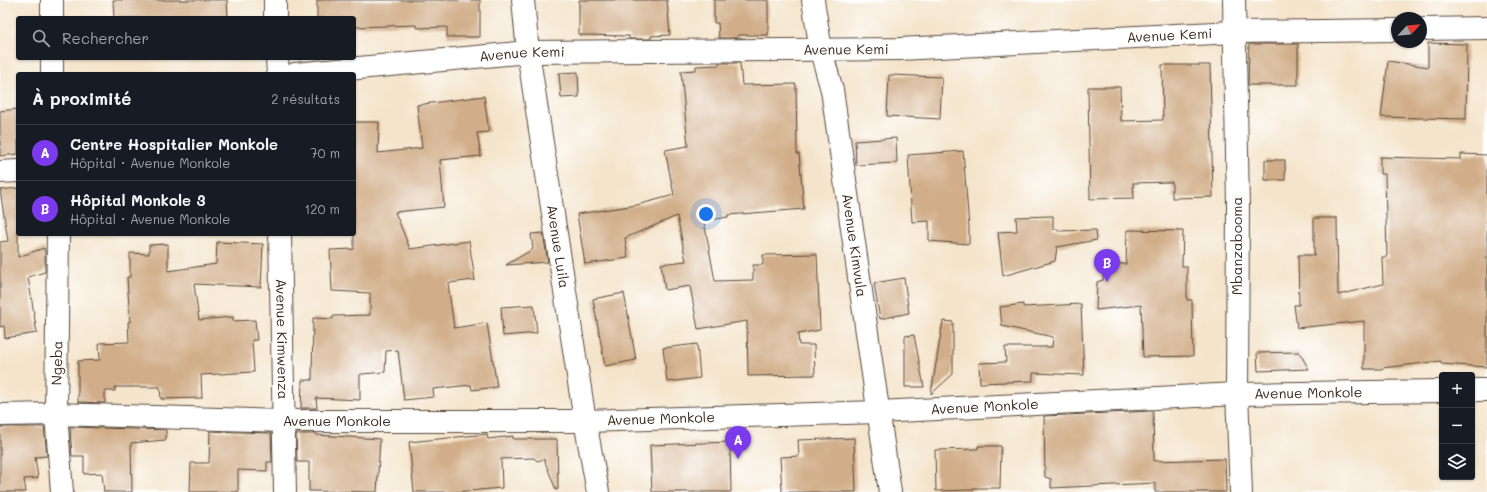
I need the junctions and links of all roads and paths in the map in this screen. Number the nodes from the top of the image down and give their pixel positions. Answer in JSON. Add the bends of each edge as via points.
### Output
{"nodes":[{"id":1,"x":52,"y":0,"type":"edge"},
{"id":2,"x":275,"y":0,"type":"edge"},
{"id":3,"x":523,"y":0,"type":"edge"},
{"id":4,"x":813,"y":0,"type":"edge"},
{"id":5,"x":1234,"y":0,"type":"edge"},
{"id":6,"x":52,"y":16,"type":"edge"},
{"id":7,"x":275,"y":16,"type":"edge"},
{"id":8,"x":1487,"y":28,"type":"edge"},
{"id":9,"x":1427,"y":29,"type":"edge"},
{"id":10,"x":1391,"y":30,"type":"edge"},
{"id":11,"x":1236,"y":32,"type":"junction"},
{"id":12,"x":821,"y":51,"type":"junction"},
{"id":13,"x":528,"y":52,"type":"junction"},
{"id":14,"x":52,"y":60,"type":"edge"},
{"id":15,"x":277,"y":60,"type":"edge"},
{"id":16,"x":52,"y":72,"type":"edge"},
{"id":17,"x":278,"y":72,"type":"edge"},
{"id":18,"x":316,"y":72,"type":"edge"},
{"id":19,"x":16,"y":171,"type":"edge"},
{"id":20,"x":0,"y":172,"type":"edge"},
{"id":21,"x":58,"y":236,"type":"edge"},
{"id":22,"x":280,"y":236,"type":"edge"},
{"id":23,"x":1475,"y":390,"type":"edge"},
{"id":24,"x":1487,"y":390,"type":"edge"},
{"id":25,"x":1439,"y":391,"type":"edge"},
{"id":26,"x":1236,"y":394,"type":"junction"},
{"id":27,"x":878,"y":412,"type":"junction"},
{"id":28,"x":56,"y":414,"type":"junction"},
{"id":29,"x":0,"y":415,"type":"edge"},
{"id":30,"x":283,"y":420,"type":"junction"},
{"id":31,"x":585,"y":421,"type":"junction"},
{"id":32,"x":62,"y":492,"type":"edge"},
{"id":33,"x":284,"y":492,"type":"edge"},
{"id":34,"x":598,"y":492,"type":"edge"},
{"id":35,"x":890,"y":492,"type":"edge"},
{"id":36,"x":1241,"y":492,"type":"edge"}],
"edges":[{"from":1,"to":6,"type":"street"},
{"from":2,"to":7,"type":"street"},
{"from":3,"to":13,"type":"street","name":"Avenue Luila"},
{"from":4,"to":12,"type":"street","name":"Avenue Kimvula"},
{"from":5,"to":11,"type":"street","name":"Mbanzabooma"},
{"from":8,"to":9,"type":"street"},
{"from":10,"to":11,"type":"street","name":"Avenue Kemi"},
{"from":11,"to":12,"type":"street","name":"Avenue Kemi","via":[[899,50]]},
{"from":11,"to":26,"type":"street","name":"Mbanzabooma"},
{"from":12,"to":13,"type":"street","name":"Avenue Kemi"},
{"from":12,"to":27,"type":"street","name":"Avenue Kimvula","via":[[832,90]]},
{"from":13,"to":18,"type":"street","name":"Avenue Kemi"},
{"from":13,"to":31,"type":"street","name":"Avenue Luila"},
{"from":14,"to":16,"type":"street"},
{"from":15,"to":17,"type":"street"},
{"from":19,"to":20,"type":"street"},
{"from":21,"to":28,"type":"street","name":"Ngeba"},
{"from":22,"to":30,"type":"street","name":"Avenue Kimwenza"},
{"from":23,"to":24,"type":"street"},
{"from":25,"to":26,"type":"street","name":"Avenue Monkole"},
{"from":26,"to":27,"type":"street","name":"Avenue Monkole"},
{"from":26,"to":36,"type":"street","name":"Mbanzabooma"},
{"from":27,"to":31,"type":"street","name":"Avenue Monkole"},
{"from":27,"to":35,"type":"street","name":"Avenue Kimvula"},
{"from":28,"to":29,"type":"street","name":"Avenue Monkole"},
{"from":28,"to":30,"type":"street","name":"Avenue Monkole"},
{"from":28,"to":32,"type":"street","name":"Ngeba"},
{"from":30,"to":31,"type":"street","name":"Avenue Monkole"},
{"from":30,"to":33,"type":"street","name":"Avenue Kimwenza"},
{"from":31,"to":34,"type":"street","name":"Avenue Luila"}]}
